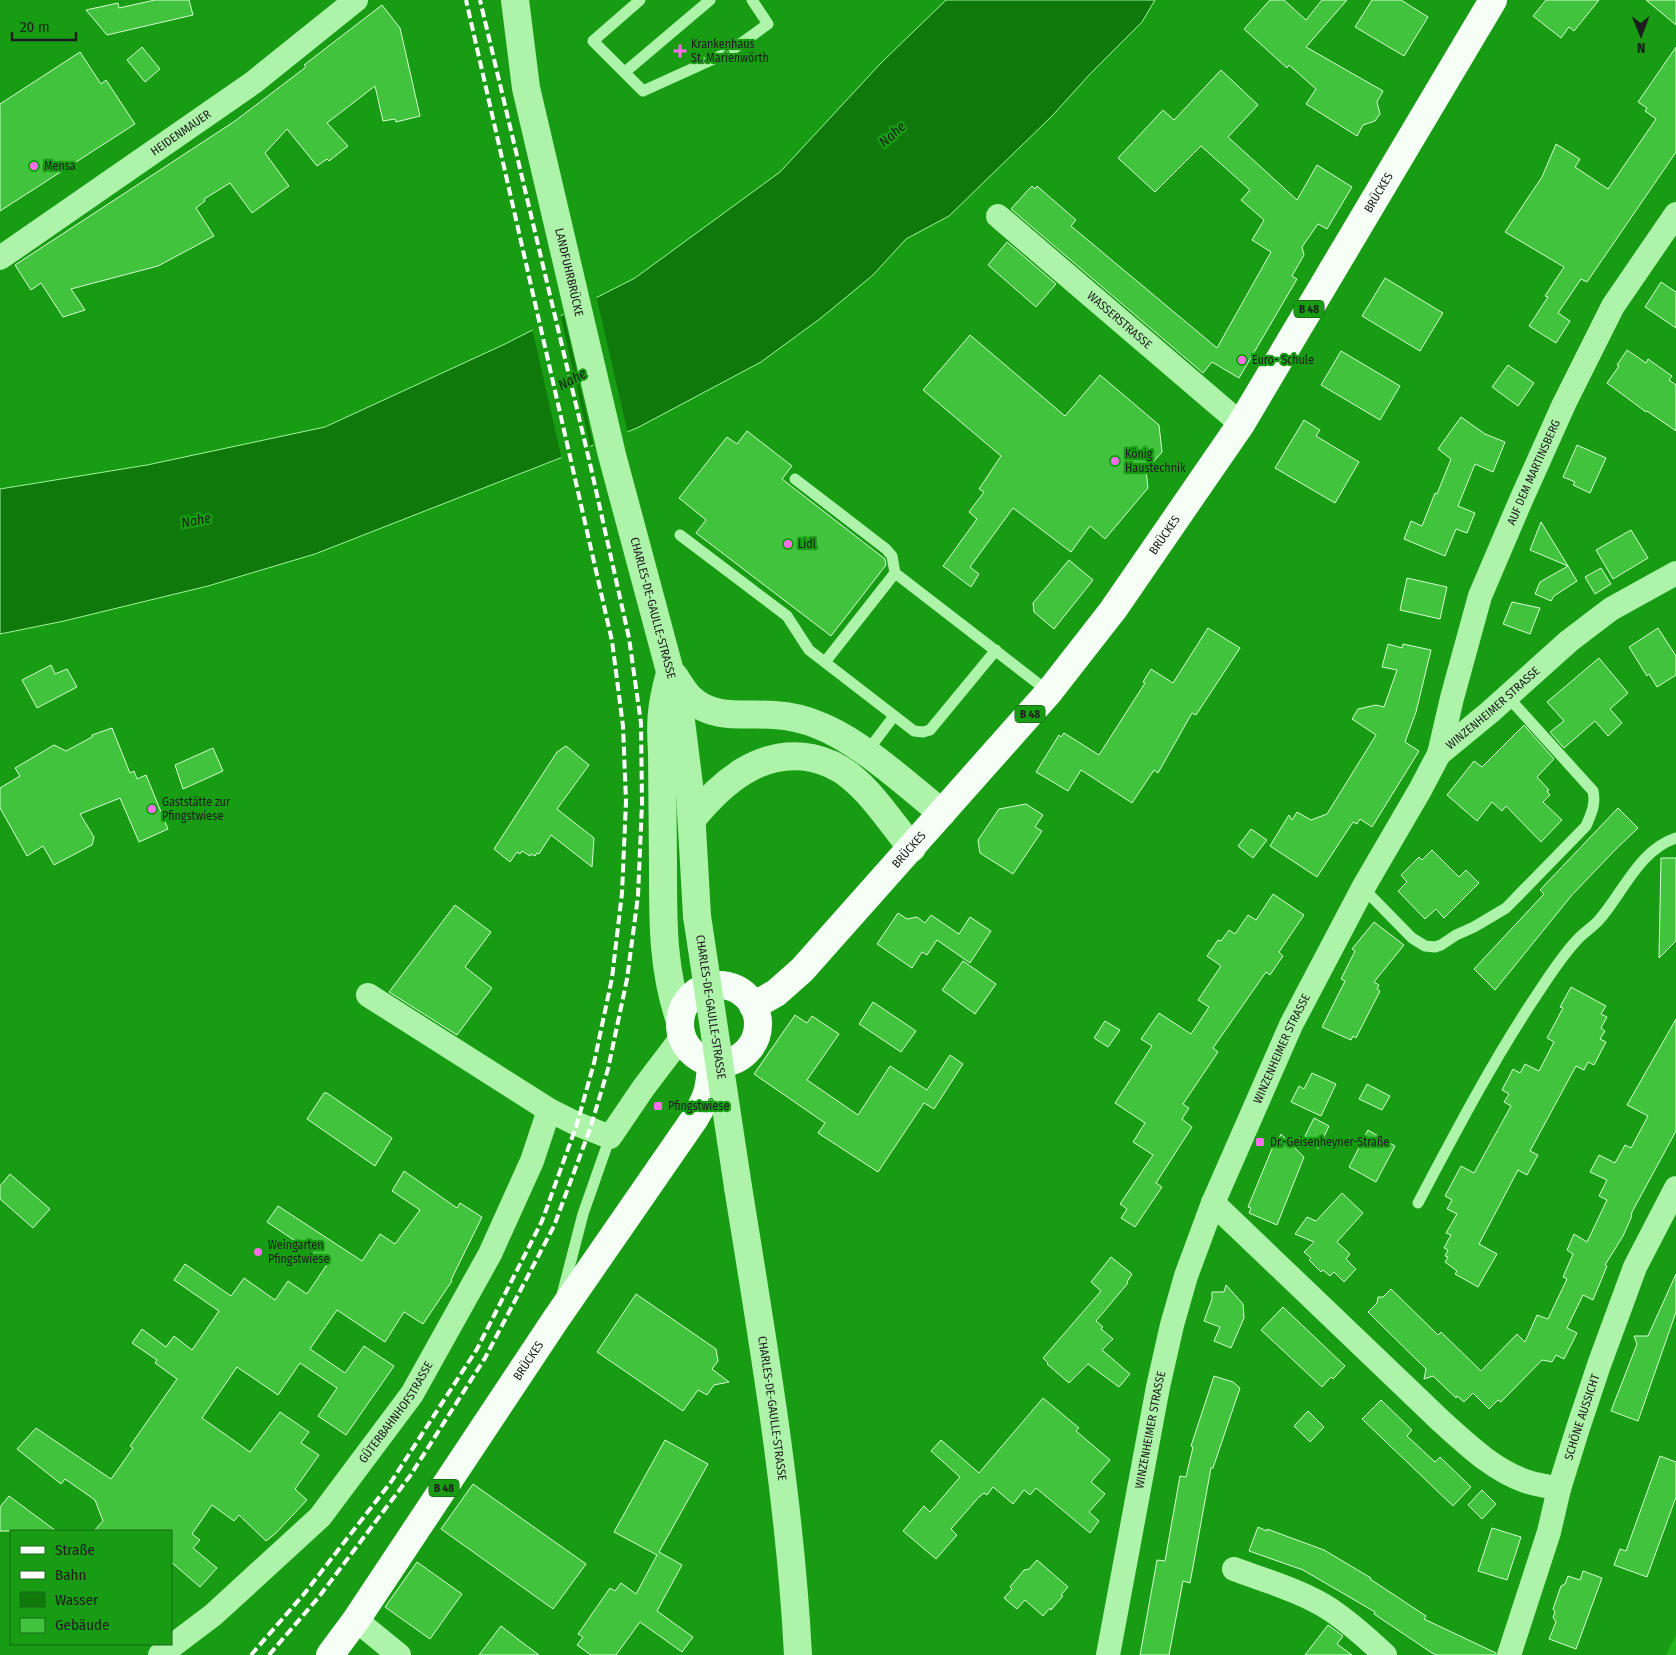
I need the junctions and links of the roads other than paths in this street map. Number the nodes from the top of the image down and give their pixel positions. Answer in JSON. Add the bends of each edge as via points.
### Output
{"nodes":[{"id":1,"x":356,"y":0,"type":"edge"},
{"id":2,"x":640,"y":0,"type":"edge"},
{"id":3,"x":710,"y":0,"type":"edge"},
{"id":4,"x":752,"y":0,"type":"edge"},
{"id":5,"x":1493,"y":0,"type":"edge"},
{"id":6,"x":515,"y":3,"type":"edge"},
{"id":7,"x":625,"y":72,"type":"junction"},
{"id":8,"x":1676,"y":214,"type":"edge"},
{"id":9,"x":998,"y":216,"type":"dead end"},
{"id":10,"x":0,"y":258,"type":"edge"},
{"id":11,"x":1241,"y":424,"type":"junction"},
{"id":12,"x":612,"y":456,"type":"joint"},
{"id":13,"x":795,"y":479,"type":"dead end"},
{"id":14,"x":680,"y":535,"type":"dead end"},
{"id":15,"x":895,"y":573,"type":"junction"},
{"id":16,"x":1676,"y":573,"type":"edge"},
{"id":17,"x":996,"y":650,"type":"junction"},
{"id":18,"x":825,"y":662,"type":"junction"},
{"id":19,"x":670,"y":671,"type":"junction"},
{"id":20,"x":1049,"y":692,"type":"junction"},
{"id":21,"x":1508,"y":697,"type":"junction"},
{"id":22,"x":894,"y":716,"type":"junction"},
{"id":23,"x":866,"y":753,"type":"junction"},
{"id":24,"x":1439,"y":754,"type":"junction"},
{"id":25,"x":942,"y":813,"type":"junction"},
{"id":26,"x":692,"y":819,"type":"junction"},
{"id":27,"x":1676,"y":838,"type":"edge"},
{"id":28,"x":912,"y":848,"type":"junction"},
{"id":29,"x":1363,"y":888,"type":"junction"},
{"id":30,"x":368,"y":995,"type":"dead end"},
{"id":31,"x":753,"y":1006,"type":"junction"},
{"id":32,"x":681,"y":1029,"type":"junction"},
{"id":33,"x":711,"y":1062,"type":"junction"},
{"id":34,"x":549,"y":1110,"type":"junction"},
{"id":35,"x":610,"y":1137,"type":"junction"},
{"id":36,"x":1676,"y":1188,"type":"edge"},
{"id":37,"x":1213,"y":1203,"type":"junction"},
{"id":38,"x":1418,"y":1203,"type":"dead end"},
{"id":39,"x":556,"y":1319,"type":"junction"},
{"id":40,"x":1560,"y":1489,"type":"junction"},
{"id":41,"x":1234,"y":1569,"type":"dead end"},
{"id":42,"x":356,"y":1620,"type":"junction"},
{"id":43,"x":160,"y":1655,"type":"edge"},
{"id":44,"x":330,"y":1655,"type":"edge"},
{"id":45,"x":399,"y":1655,"type":"edge"},
{"id":46,"x":798,"y":1655,"type":"edge"},
{"id":47,"x":1108,"y":1655,"type":"edge"},
{"id":48,"x":1384,"y":1655,"type":"edge"},
{"id":49,"x":1510,"y":1655,"type":"edge"}],
"edges":[{"from":1,"to":10,"type":"street","name":"HEIDENMAUER","via":[[254,82]]},
{"from":2,"to":7,"type":"lane","via":[[593,41]]},
{"from":3,"to":7,"type":"lane"},
{"from":4,"to":7,"type":"lane","via":[[768,24],[729,52],[643,91]]},
{"from":5,"to":11,"type":"main road","name":"BRÜCKES","number":"B 48"},
{"from":6,"to":12,"type":"street","name":"LANDFUHRBRÜCKE","via":[[526,88]]},
{"from":8,"to":24,"type":"street","name":"AUF DEM MARTINSBERG","via":[[1613,306],[1521,500],[1480,596]]},
{"from":9,"to":11,"type":"street","name":"WASSERSTRASSE"},
{"from":11,"to":20,"type":"main road","name":"BRÜCKES","number":"B 48","via":[[1114,610]]},
{"from":12,"to":19,"type":"street","name":"CHARLES-DE-GAULLE-STRASSE"},
{"from":13,"to":15,"type":"lane","via":[[886,549],[892,556]]},
{"from":14,"to":18,"type":"lane","via":[[787,616],[809,650]]},
{"from":15,"to":17,"type":"lane"},
{"from":15,"to":18,"type":"lane"},
{"from":16,"to":21,"type":"street","name":"WINZENHEIMER STRASSE","via":[[1604,615],[1569,640]]},
{"from":17,"to":20,"type":"lane"},
{"from":17,"to":22,"type":"lane","via":[[930,730],[914,731]]},
{"from":18,"to":22,"type":"lane"},
{"from":19,"to":23,"type":"street","via":[[690,698],[715,711],[731,715],[774,715],[818,724]]},
{"from":19,"to":26,"type":"street","name":"CHARLES-DE-GAULLE-STRASSE","via":[[684,730]]},
{"from":19,"to":32,"type":"street","via":[[660,724],[663,934],[668,980]]},
{"from":20,"to":25,"type":"main road","name":"BRÜCKES","number":"B 48"},
{"from":21,"to":24,"type":"street","name":"WINZENHEIMER STRASSE"},
{"from":21,"to":29,"type":"lane","via":[[1593,791],[1595,800],[1586,826],[1506,908],[1441,946],[1424,946],[1412,938]]},
{"from":22,"to":23,"type":"lane"},
{"from":23,"to":25,"type":"street"},
{"from":24,"to":29,"type":"street","name":"WINZENHEIMER STRASSE"},
{"from":25,"to":28,"type":"main road","name":"BRÜCKES","number":"B 48"},
{"from":26,"to":28,"type":"street","via":[[707,800],[749,767],[789,755],[820,760],[849,775]]},
{"from":26,"to":46,"type":"street","name":"CHARLES-DE-GAULLE-STRASSE","bridge":true,"via":[[697,916],[783,1480]]},
{"from":27,"to":38,"type":"lane","via":[[1661,845],[1635,871],[1599,920],[1576,940],[1525,1013]]},
{"from":28,"to":31,"type":"main road","name":"BRÜCKES","number":"B 48","via":[[796,976]]},
{"from":29,"to":37,"type":"street","name":"WINZENHEIMER STRASSE","via":[[1291,1025]]},
{"from":30,"to":34,"type":"street"},
{"from":31,"to":32,"type":"main road","via":[[736,989],[711,986],[700,990],[683,1008]]},
{"from":31,"to":33,"type":"main road","via":[[757,1030],[746,1052],[723,1063]]},
{"from":32,"to":33,"type":"main road","via":[[693,1054]]},
{"from":32,"to":35,"type":"street"},
{"from":33,"to":39,"type":"main road","name":"BRÜCKES","number":"B 48","via":[[706,1098],[695,1118]]},
{"from":34,"to":35,"type":"street"},
{"from":34,"to":43,"type":"street","name":"GÜTERBAHNHOFSTRASSE","via":[[532,1161],[490,1254],[412,1394],[320,1516],[213,1615]]},
{"from":35,"to":39,"type":"lane","via":[[583,1214]]},
{"from":36,"to":40,"type":"street","name":"SCHÖNE AUSSICHT","via":[[1635,1267]]},
{"from":37,"to":40,"type":"street","via":[[1478,1454],[1526,1482]]},
{"from":37,"to":47,"type":"street","name":"WINZENHEIMER STRASSE","via":[[1172,1325]]},
{"from":39,"to":42,"type":"main road","name":"BRÜCKES","number":"B 48"},
{"from":40,"to":49,"type":"street","name":"SCHÖNE AUSSICHT"},
{"from":41,"to":48,"type":"street","via":[[1299,1593],[1330,1609]]},
{"from":42,"to":44,"type":"main road","name":"BRÜCKES","number":"B 48"},
{"from":42,"to":45,"type":"street"}]}
